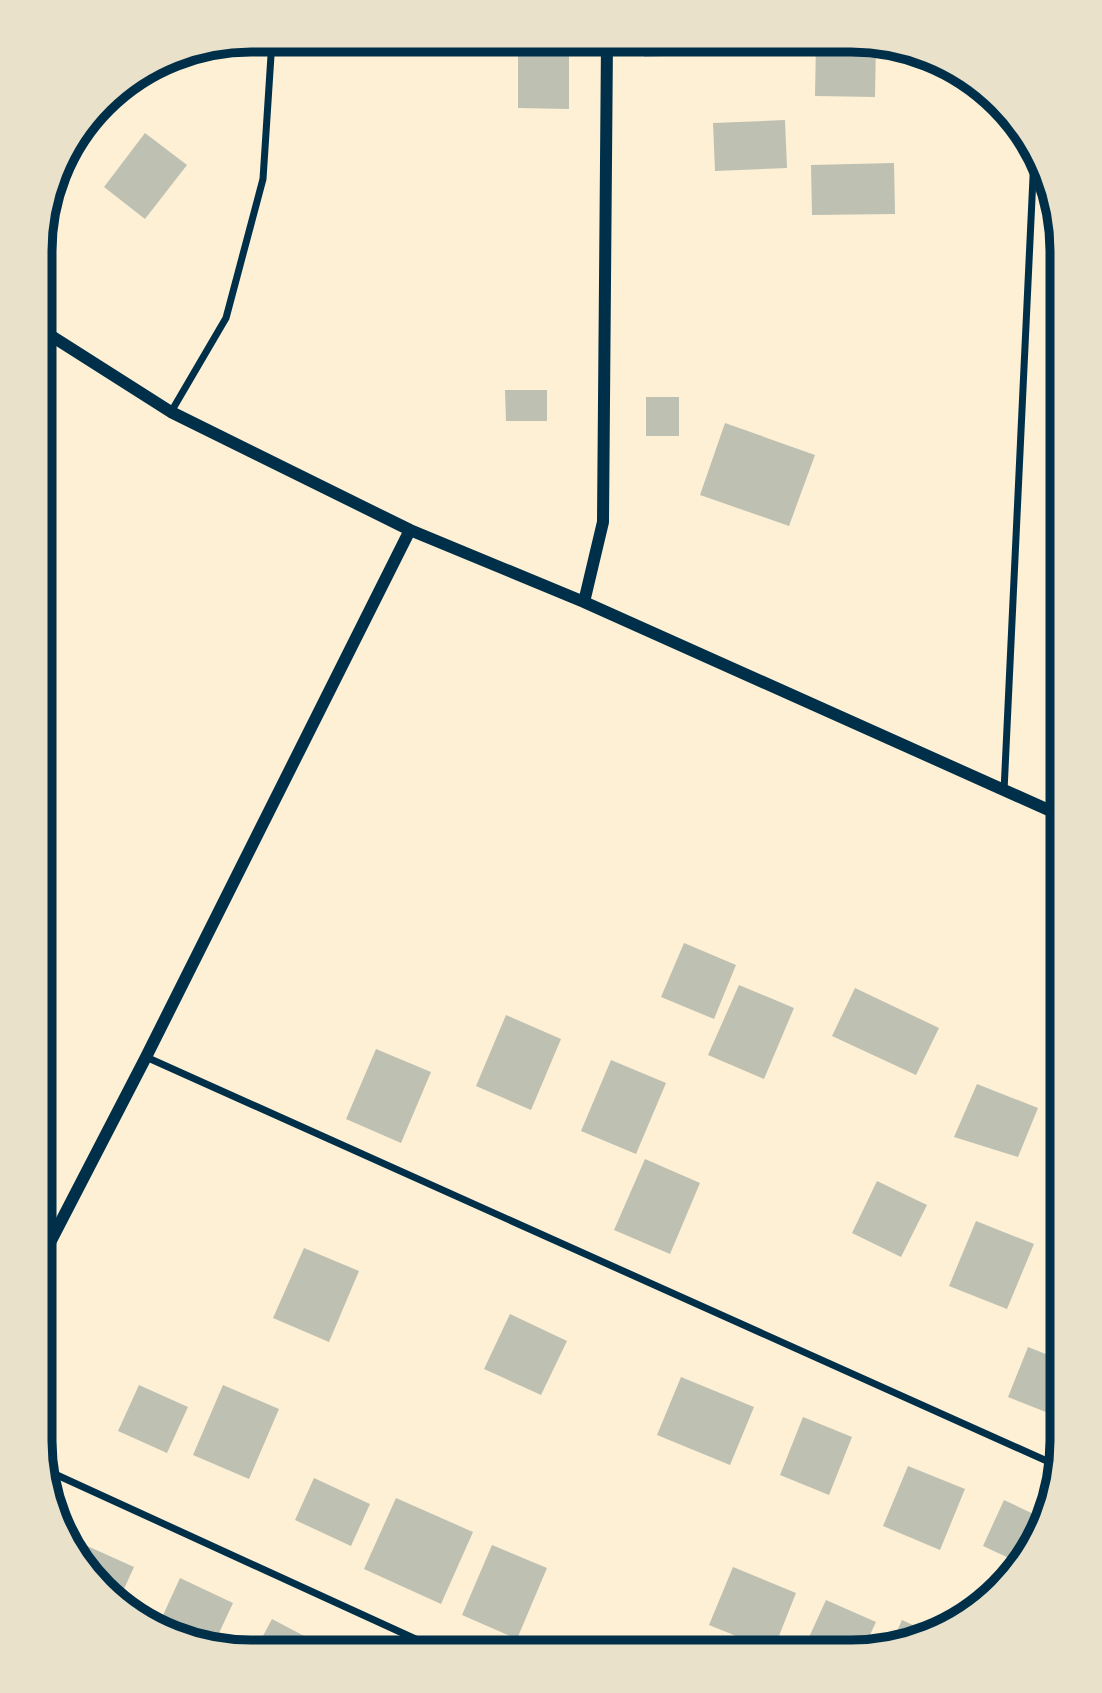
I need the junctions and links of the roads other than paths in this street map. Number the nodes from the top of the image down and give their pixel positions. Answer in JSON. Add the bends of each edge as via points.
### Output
{"nodes":[{"id":1,"x":271,"y":52,"type":"edge"},
{"id":2,"x":607,"y":52,"type":"edge"},
{"id":3,"x":1033,"y":174,"type":"edge"},
{"id":4,"x":52,"y":336,"type":"edge"},
{"id":5,"x":171,"y":412,"type":"junction"},
{"id":6,"x":410,"y":530,"type":"junction"},
{"id":7,"x":584,"y":602,"type":"junction"},
{"id":8,"x":1004,"y":792,"type":"junction"},
{"id":9,"x":1050,"y":811,"type":"edge"},
{"id":10,"x":146,"y":1057,"type":"junction"},
{"id":11,"x":52,"y":1239,"type":"edge"},
{"id":12,"x":1048,"y":1462,"type":"edge"},
{"id":13,"x":55,"y":1474,"type":"edge"},
{"id":14,"x":418,"y":1640,"type":"edge"}],
"edges":[{"from":1,"to":5,"type":"street","via":[[263,179],[226,318]]},
{"from":2,"to":7,"type":"street","via":[[603,522]]},
{"from":3,"to":8,"type":"street"},
{"from":4,"to":5,"type":"street"},
{"from":5,"to":6,"type":"street"},
{"from":6,"to":7,"type":"street"},
{"from":6,"to":10,"type":"street"},
{"from":7,"to":8,"type":"street"},
{"from":8,"to":9,"type":"street"},
{"from":10,"to":11,"type":"street"},
{"from":10,"to":12,"type":"street"},
{"from":13,"to":14,"type":"street"}]}
